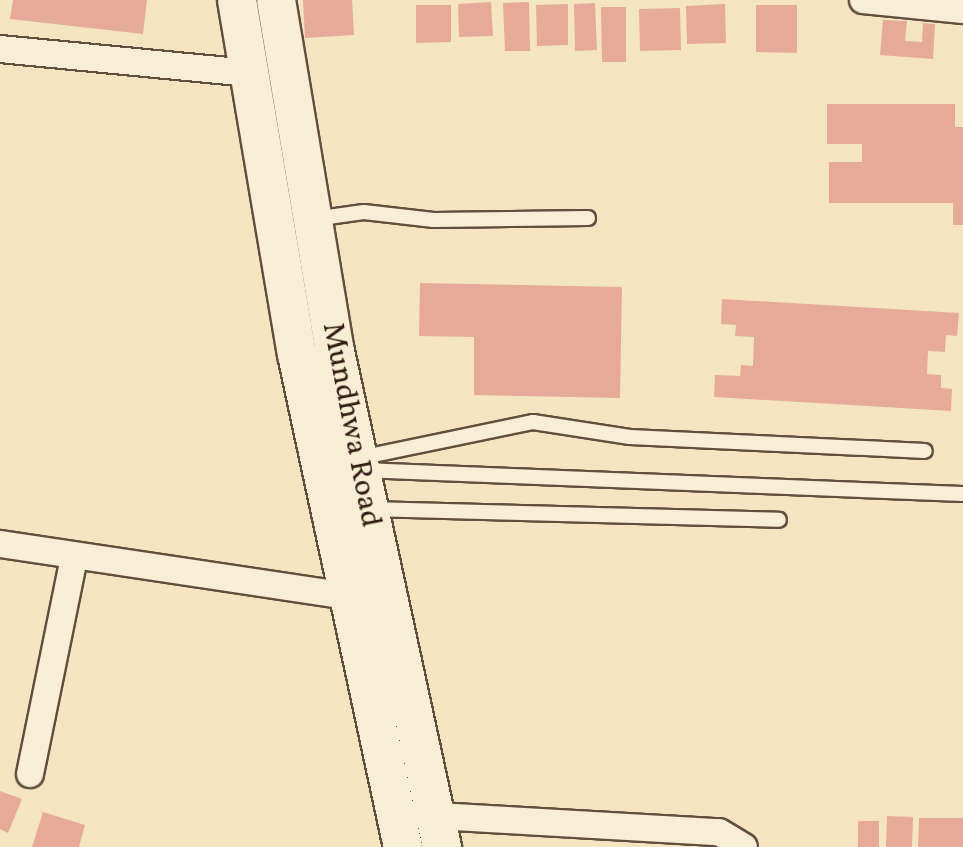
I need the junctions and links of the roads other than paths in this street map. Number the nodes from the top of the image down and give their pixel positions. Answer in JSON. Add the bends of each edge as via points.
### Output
{"nodes":[{"id":1,"x":237,"y":0,"type":"edge"},
{"id":2,"x":276,"y":0,"type":"edge"},
{"id":3,"x":863,"y":0,"type":"edge"},
{"id":4,"x":963,"y":10,"type":"edge"},
{"id":5,"x":0,"y":49,"type":"edge"},
{"id":6,"x":249,"y":73,"type":"junction"},
{"id":7,"x":588,"y":218,"type":"dead end"},
{"id":8,"x":313,"y":219,"type":"junction"},
{"id":9,"x":925,"y":451,"type":"dead end"},
{"id":10,"x":361,"y":464,"type":"junction"},
{"id":11,"x":963,"y":494,"type":"edge"},
{"id":12,"x":369,"y":509,"type":"junction"},
{"id":13,"x":779,"y":520,"type":"dead end"},
{"id":14,"x":0,"y":544,"type":"edge"},
{"id":15,"x":74,"y":557,"type":"junction"},
{"id":16,"x":347,"y":596,"type":"junction"},
{"id":17,"x":30,"y":774,"type":"dead end"},
{"id":18,"x":400,"y":831,"type":"edge"},
{"id":19,"x":438,"y":831,"type":"edge"},
{"id":20,"x":744,"y":847,"type":"edge"}],
"edges":[{"from":1,"to":6,"type":"main road","name":"Mundhwa Road"},
{"from":2,"to":8,"type":"main road","name":"Mundhwa Road"},
{"from":3,"to":4,"type":"street"},
{"from":5,"to":6,"type":"street"},
{"from":6,"to":16,"type":"main road","name":"Mundhwa Road","via":[[297,354]]},
{"from":7,"to":8,"type":"lane","via":[[434,220],[364,212]]},
{"from":8,"to":10,"type":"main road","name":"Mundhwa Road"},
{"from":9,"to":10,"type":"lane","via":[[630,437],[533,422]]},
{"from":10,"to":11,"type":"lane"},
{"from":10,"to":12,"type":"main road","name":"Mundhwa Road"},
{"from":12,"to":13,"type":"lane"},
{"from":12,"to":19,"type":"main road","name":"Mundhwa Road"},
{"from":14,"to":15,"type":"street"},
{"from":15,"to":16,"type":"street"},
{"from":15,"to":17,"type":"street"},
{"from":16,"to":18,"type":"main road","name":"Mundhwa Road"},
{"from":18,"to":19,"type":"street"},
{"from":19,"to":20,"type":"street","via":[[719,832]]}]}
